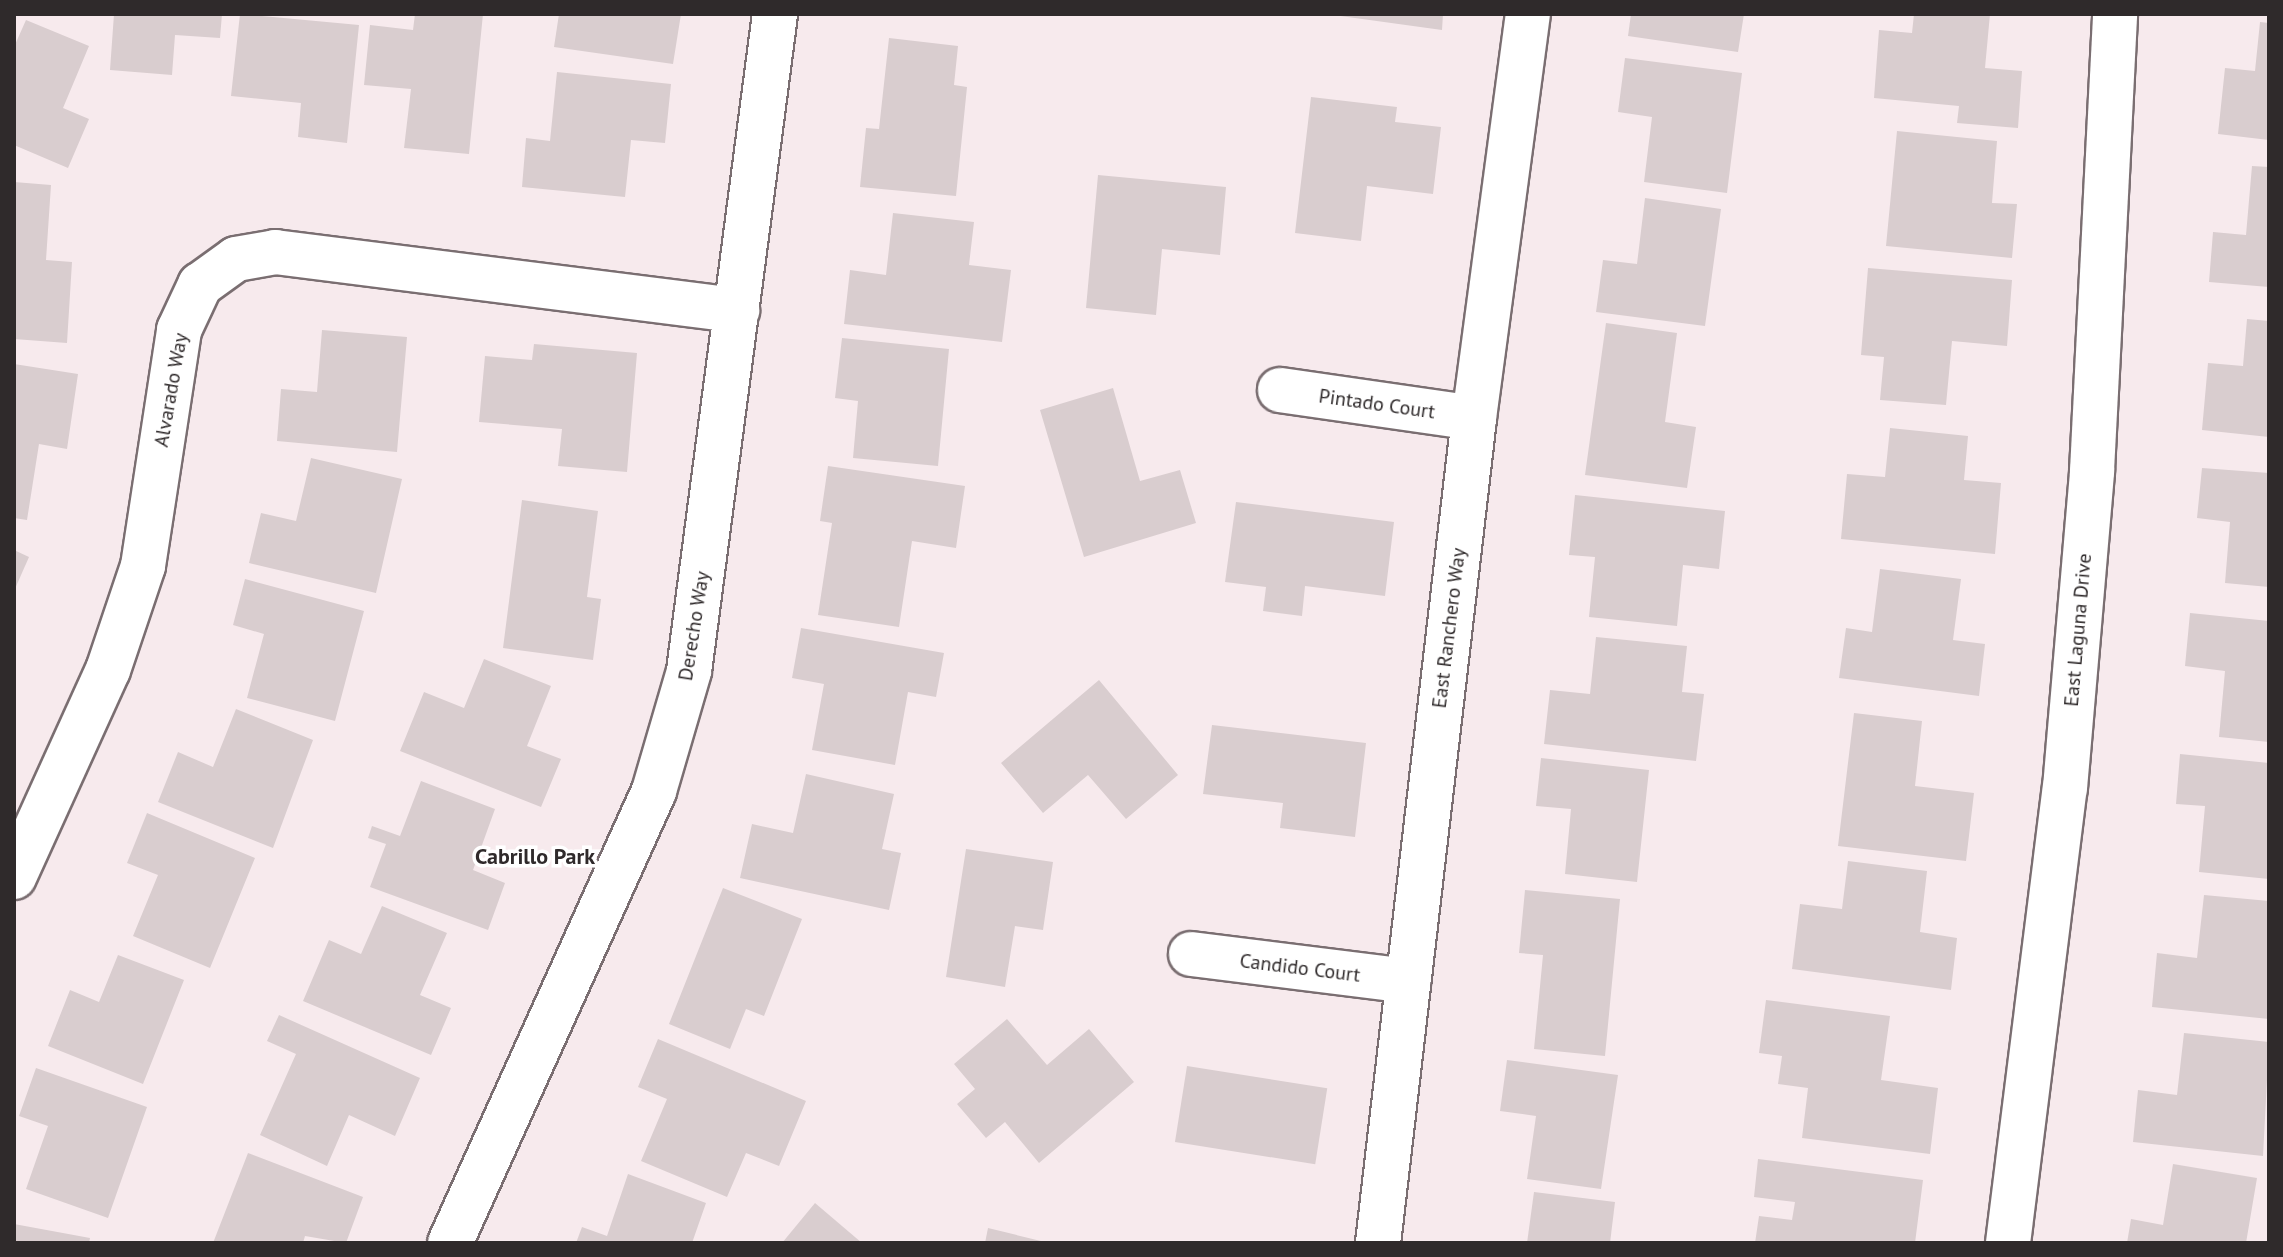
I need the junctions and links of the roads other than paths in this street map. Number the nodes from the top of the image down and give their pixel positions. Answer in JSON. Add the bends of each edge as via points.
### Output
{"nodes":[{"id":1,"x":775,"y":14,"type":"edge"},
{"id":2,"x":1528,"y":14,"type":"edge"},
{"id":3,"x":2115,"y":14,"type":"edge"},
{"id":4,"x":737,"y":310,"type":"junction"},
{"id":5,"x":1280,"y":390,"type":"dead end"},
{"id":6,"x":1474,"y":418,"type":"junction"},
{"id":7,"x":14,"y":877,"type":"edge"},
{"id":8,"x":1191,"y":954,"type":"dead end"},
{"id":9,"x":1408,"y":981,"type":"junction"},
{"id":10,"x":450,"y":1243,"type":"edge"},
{"id":11,"x":1378,"y":1243,"type":"edge"},
{"id":12,"x":2008,"y":1243,"type":"edge"}],
"edges":[{"from":1,"to":4,"type":"street","name":"Derecho Way"},
{"from":2,"to":6,"type":"street","name":"East Ranchero Way"},
{"from":3,"to":12,"type":"street","name":"East Laguna Drive","via":[[2083,582],[2065,788]]},
{"from":4,"to":7,"type":"street","name":"Alvarado Way","via":[[275,252],[236,259],[200,285],[179,330],[143,566],[108,670]]},
{"from":4,"to":10,"type":"street","name":"Derecho Way","via":[[689,671],[654,791]]},
{"from":5,"to":6,"type":"street","name":"Pintado Court"},
{"from":6,"to":9,"type":"street","name":"East Ranchero Way"},
{"from":8,"to":9,"type":"street","name":"Candido Court"},
{"from":9,"to":11,"type":"street","name":"East Ranchero Way"}]}
